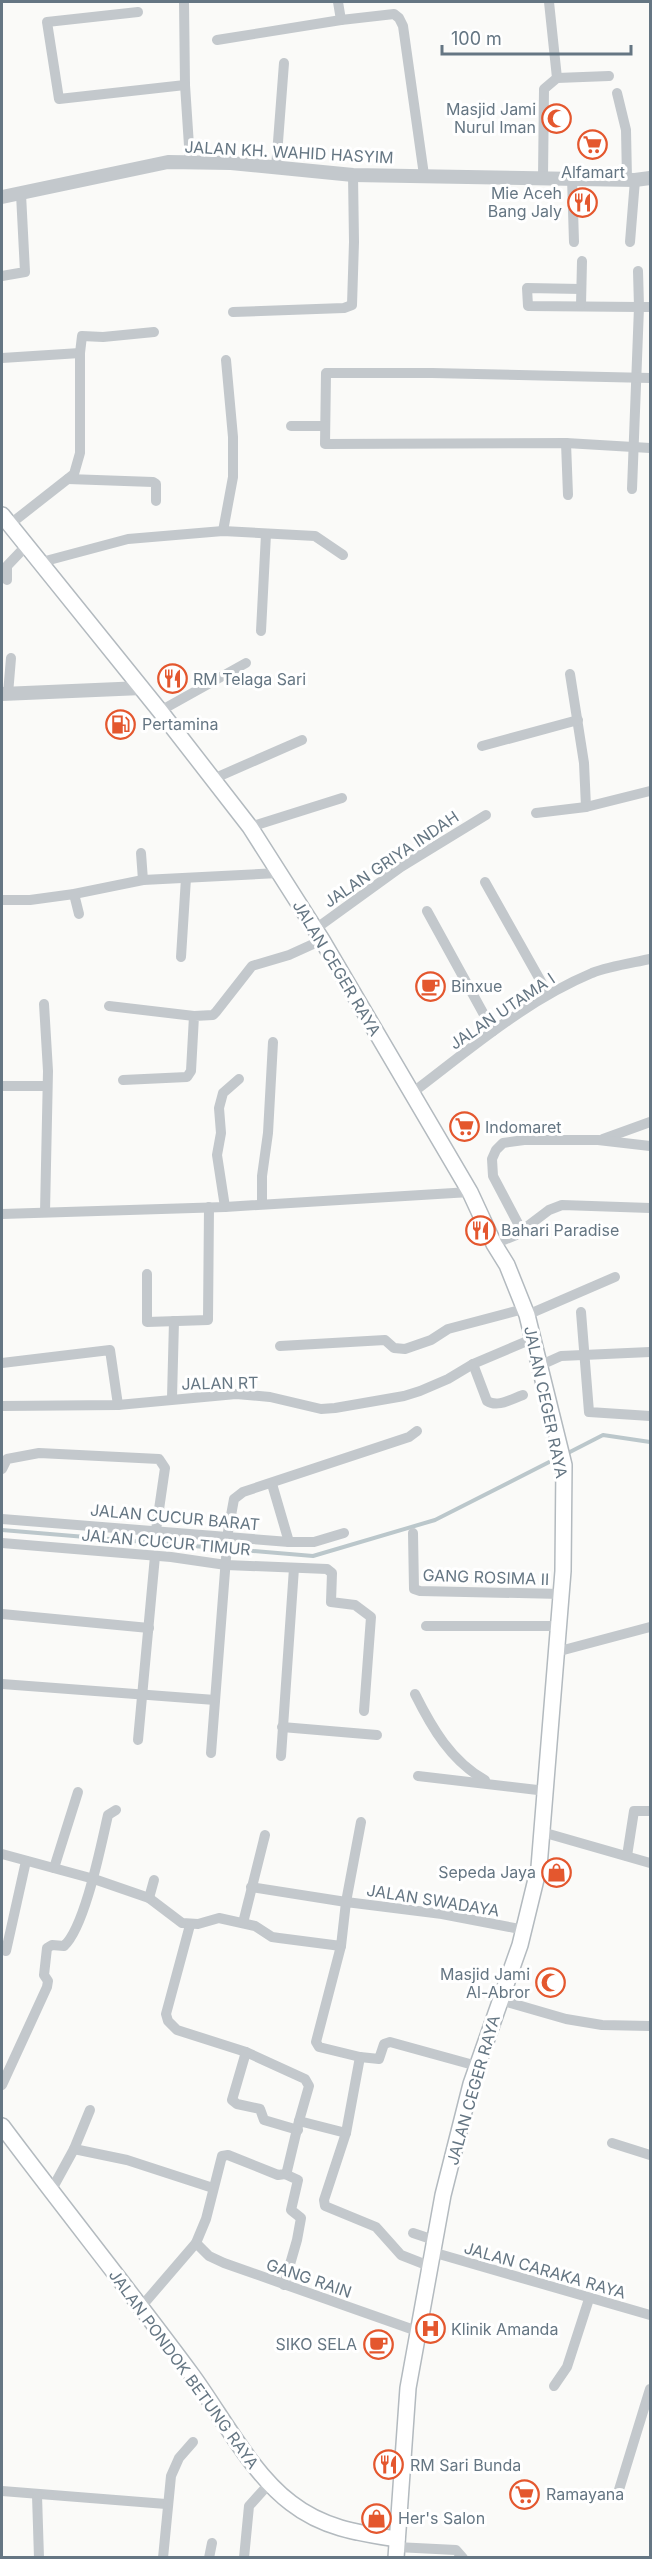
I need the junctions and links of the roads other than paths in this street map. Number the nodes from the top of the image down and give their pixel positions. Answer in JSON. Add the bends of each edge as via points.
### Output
{"nodes":[{"id":1,"x":184,"y":2,"type":"edge"},
{"id":2,"x":338,"y":2,"type":"edge"},
{"id":3,"x":549,"y":2,"type":"edge"},
{"id":4,"x":138,"y":12,"type":"dead end"},
{"id":5,"x":341,"y":20,"type":"junction"},
{"id":6,"x":217,"y":40,"type":"dead end"},
{"id":7,"x":284,"y":63,"type":"dead end"},
{"id":8,"x":609,"y":76,"type":"dead end"},
{"id":9,"x":557,"y":78,"type":"junction"},
{"id":10,"x":185,"y":85,"type":"junction"},
{"id":11,"x":617,"y":93,"type":"dead end"},
{"id":12,"x":190,"y":161,"type":"junction"},
{"id":13,"x":276,"y":168,"type":"junction"},
{"id":14,"x":353,"y":175,"type":"junction"},
{"id":15,"x":424,"y":175,"type":"junction"},
{"id":16,"x":543,"y":177,"type":"junction"},
{"id":17,"x":572,"y":177,"type":"junction"},
{"id":18,"x":651,"y":178,"type":"edge"},
{"id":19,"x":631,"y":180,"type":"junction"},
{"id":20,"x":21,"y":194,"type":"junction"},
{"id":21,"x":2,"y":197,"type":"edge"},
{"id":22,"x":574,"y":242,"type":"dead end"},
{"id":23,"x":630,"y":242,"type":"dead end"},
{"id":24,"x":582,"y":261,"type":"dead end"},
{"id":25,"x":638,"y":271,"type":"dead end"},
{"id":26,"x":2,"y":276,"type":"edge"},
{"id":27,"x":581,"y":289,"type":"junction"},
{"id":28,"x":581,"y":305,"type":"junction"},
{"id":29,"x":645,"y":307,"type":"edge"},
{"id":30,"x":233,"y":312,"type":"dead end"},
{"id":31,"x":154,"y":332,"type":"dead end"},
{"id":32,"x":80,"y":353,"type":"junction"},
{"id":33,"x":2,"y":358,"type":"edge"},
{"id":34,"x":226,"y":360,"type":"dead end"},
{"id":35,"x":638,"y":378,"type":"junction"},
{"id":36,"x":651,"y":378,"type":"edge"},
{"id":37,"x":291,"y":426,"type":"dead end"},
{"id":38,"x":325,"y":426,"type":"junction"},
{"id":39,"x":566,"y":443,"type":"junction"},
{"id":40,"x":634,"y":447,"type":"junction"},
{"id":41,"x":651,"y":448,"type":"edge"},
{"id":42,"x":68,"y":479,"type":"junction"},
{"id":43,"x":632,"y":489,"type":"dead end"},
{"id":44,"x":568,"y":495,"type":"dead end"},
{"id":45,"x":156,"y":501,"type":"dead end"},
{"id":46,"x":5,"y":520,"type":"edge"},
{"id":47,"x":223,"y":531,"type":"junction"},
{"id":48,"x":266,"y":534,"type":"junction"},
{"id":49,"x":26,"y":546,"type":"junction"},
{"id":50,"x":343,"y":555,"type":"dead end"},
{"id":51,"x":38,"y":563,"type":"junction"},
{"id":52,"x":7,"y":580,"type":"dead end"},
{"id":53,"x":261,"y":631,"type":"dead end"},
{"id":54,"x":10,"y":658,"type":"dead end"},
{"id":55,"x":246,"y":663,"type":"dead end"},
{"id":56,"x":570,"y":674,"type":"dead end"},
{"id":57,"x":142,"y":688,"type":"junction"},
{"id":58,"x":5,"y":694,"type":"edge"},
{"id":59,"x":160,"y":711,"type":"junction"},
{"id":60,"x":578,"y":720,"type":"junction"},
{"id":61,"x":302,"y":740,"type":"dead end"},
{"id":62,"x":482,"y":746,"type":"dead end"},
{"id":63,"x":213,"y":779,"type":"junction"},
{"id":64,"x":651,"y":790,"type":"edge"},
{"id":65,"x":342,"y":798,"type":"dead end"},
{"id":66,"x":586,"y":807,"type":"junction"},
{"id":67,"x":536,"y":813,"type":"dead end"},
{"id":68,"x":486,"y":815,"type":"dead end"},
{"id":69,"x":250,"y":827,"type":"junction"},
{"id":70,"x":141,"y":854,"type":"dead end"},
{"id":71,"x":279,"y":873,"type":"junction"},
{"id":72,"x":186,"y":878,"type":"junction"},
{"id":73,"x":143,"y":880,"type":"junction"},
{"id":74,"x":484,"y":882,"type":"dead end"},
{"id":75,"x":74,"y":894,"type":"junction"},
{"id":76,"x":2,"y":900,"type":"edge"},
{"id":77,"x":427,"y":911,"type":"dead end"},
{"id":78,"x":79,"y":914,"type":"dead end"},
{"id":79,"x":318,"y":935,"type":"junction"},
{"id":80,"x":181,"y":957,"type":"dead end"},
{"id":81,"x":651,"y":959,"type":"edge"},
{"id":82,"x":548,"y":994,"type":"junction"},
{"id":83,"x":44,"y":1004,"type":"dead end"},
{"id":84,"x":109,"y":1006,"type":"dead end"},
{"id":85,"x":194,"y":1016,"type":"junction"},
{"id":86,"x":493,"y":1031,"type":"junction"},
{"id":87,"x":273,"y":1042,"type":"dead end"},
{"id":88,"x":239,"y":1079,"type":"dead end"},
{"id":89,"x":123,"y":1080,"type":"dead end"},
{"id":90,"x":2,"y":1086,"type":"edge"},
{"id":91,"x":47,"y":1086,"type":"junction"},
{"id":92,"x":412,"y":1093,"type":"junction"},
{"id":93,"x":651,"y":1122,"type":"edge"},
{"id":94,"x":598,"y":1140,"type":"junction"},
{"id":95,"x":651,"y":1146,"type":"edge"},
{"id":96,"x":470,"y":1192,"type":"junction"},
{"id":97,"x":262,"y":1204,"type":"junction"},
{"id":98,"x":225,"y":1207,"type":"junction"},
{"id":99,"x":209,"y":1208,"type":"junction"},
{"id":100,"x":651,"y":1208,"type":"edge"},
{"id":101,"x":45,"y":1212,"type":"junction"},
{"id":102,"x":2,"y":1214,"type":"edge"},
{"id":103,"x":522,"y":1231,"type":"junction"},
{"id":104,"x":494,"y":1244,"type":"junction"},
{"id":105,"x":147,"y":1274,"type":"dead end"},
{"id":106,"x":615,"y":1277,"type":"dead end"},
{"id":107,"x":525,"y":1311,"type":"junction"},
{"id":108,"x":581,"y":1312,"type":"dead end"},
{"id":109,"x":174,"y":1321,"type":"junction"},
{"id":110,"x":532,"y":1339,"type":"junction"},
{"id":111,"x":280,"y":1346,"type":"dead end"},
{"id":112,"x":651,"y":1352,"type":"edge"},
{"id":113,"x":584,"y":1354,"type":"junction"},
{"id":114,"x":2,"y":1363,"type":"edge"},
{"id":115,"x":473,"y":1364,"type":"junction"},
{"id":116,"x":541,"y":1365,"type":"junction"},
{"id":117,"x":523,"y":1395,"type":"dead end"},
{"id":118,"x":172,"y":1398,"type":"junction"},
{"id":119,"x":118,"y":1405,"type":"junction"},
{"id":120,"x":2,"y":1406,"type":"edge"},
{"id":121,"x":651,"y":1416,"type":"edge"},
{"id":122,"x":417,"y":1431,"type":"dead end"},
{"id":123,"x":2,"y":1469,"type":"edge"},
{"id":124,"x":272,"y":1484,"type":"junction"},
{"id":125,"x":2,"y":1519,"type":"edge"},
{"id":126,"x":156,"y":1530,"type":"junction"},
{"id":127,"x":344,"y":1533,"type":"dead end"},
{"id":128,"x":412,"y":1533,"type":"dead end"},
{"id":129,"x":228,"y":1539,"type":"junction"},
{"id":130,"x":289,"y":1542,"type":"junction"},
{"id":131,"x":2,"y":1543,"type":"edge"},
{"id":132,"x":155,"y":1556,"type":"junction"},
{"id":133,"x":226,"y":1562,"type":"junction"},
{"id":134,"x":294,"y":1568,"type":"junction"},
{"id":135,"x":561,"y":1594,"type":"junction"},
{"id":136,"x":2,"y":1614,"type":"edge"},
{"id":137,"x":426,"y":1626,"type":"dead end"},
{"id":138,"x":558,"y":1626,"type":"junction"},
{"id":139,"x":651,"y":1627,"type":"edge"},
{"id":140,"x":149,"y":1628,"type":"junction"},
{"id":141,"x":556,"y":1652,"type":"junction"},
{"id":142,"x":2,"y":1684,"type":"edge"},
{"id":143,"x":142,"y":1694,"type":"junction"},
{"id":144,"x":415,"y":1694,"type":"dead end"},
{"id":145,"x":215,"y":1700,"type":"junction"},
{"id":146,"x":364,"y":1711,"type":"dead end"},
{"id":147,"x":282,"y":1727,"type":"junction"},
{"id":148,"x":376,"y":1735,"type":"dead end"},
{"id":149,"x":138,"y":1740,"type":"dead end"},
{"id":150,"x":211,"y":1753,"type":"dead end"},
{"id":151,"x":281,"y":1756,"type":"dead end"},
{"id":152,"x":418,"y":1776,"type":"dead end"},
{"id":153,"x":490,"y":1783,"type":"junction"},
{"id":154,"x":546,"y":1791,"type":"junction"},
{"id":155,"x":78,"y":1792,"type":"dead end"},
{"id":156,"x":116,"y":1810,"type":"dead end"},
{"id":157,"x":651,"y":1811,"type":"edge"},
{"id":158,"x":361,"y":1822,"type":"dead end"},
{"id":159,"x":542,"y":1832,"type":"junction"},
{"id":160,"x":265,"y":1835,"type":"dead end"},
{"id":161,"x":2,"y":1854,"type":"edge"},
{"id":162,"x":627,"y":1856,"type":"junction"},
{"id":163,"x":26,"y":1860,"type":"junction"},
{"id":164,"x":651,"y":1863,"type":"edge"},
{"id":165,"x":54,"y":1868,"type":"junction"},
{"id":166,"x":94,"y":1879,"type":"junction"},
{"id":167,"x":154,"y":1880,"type":"dead end"},
{"id":168,"x":251,"y":1887,"type":"junction"},
{"id":169,"x":149,"y":1898,"type":"junction"},
{"id":170,"x":346,"y":1902,"type":"junction"},
{"id":171,"x":2,"y":1912,"type":"edge"},
{"id":172,"x":14,"y":1914,"type":"junction"},
{"id":173,"x":243,"y":1923,"type":"junction"},
{"id":174,"x":190,"y":1924,"type":"junction"},
{"id":175,"x":525,"y":1930,"type":"junction"},
{"id":176,"x":340,"y":1946,"type":"junction"},
{"id":177,"x":6,"y":1951,"type":"dead end"},
{"id":178,"x":500,"y":2000,"type":"junction"},
{"id":179,"x":651,"y":2026,"type":"edge"},
{"id":180,"x":246,"y":2052,"type":"junction"},
{"id":181,"x":360,"y":2057,"type":"junction"},
{"id":182,"x":477,"y":2066,"type":"junction"},
{"id":183,"x":2,"y":2085,"type":"edge"},
{"id":184,"x":90,"y":2110,"type":"dead end"},
{"id":185,"x":298,"y":2125,"type":"junction"},
{"id":186,"x":2,"y":2126,"type":"edge"},
{"id":187,"x":346,"y":2133,"type":"junction"},
{"id":188,"x":612,"y":2143,"type":"dead end"},
{"id":189,"x":74,"y":2150,"type":"junction"},
{"id":190,"x":651,"y":2155,"type":"edge"},
{"id":191,"x":285,"y":2174,"type":"junction"},
{"id":192,"x":213,"y":2188,"type":"junction"},
{"id":193,"x":51,"y":2191,"type":"junction"},
{"id":194,"x":413,"y":2234,"type":"dead end"},
{"id":195,"x":196,"y":2244,"type":"junction"},
{"id":196,"x":432,"y":2253,"type":"junction"},
{"id":197,"x":284,"y":2285,"type":"junction"},
{"id":198,"x":589,"y":2298,"type":"junction"},
{"id":199,"x":141,"y":2307,"type":"junction"},
{"id":200,"x":651,"y":2316,"type":"edge"},
{"id":201,"x":417,"y":2331,"type":"junction"},
{"id":202,"x":554,"y":2386,"type":"dead end"},
{"id":203,"x":651,"y":2389,"type":"edge"},
{"id":204,"x":193,"y":2442,"type":"dead end"},
{"id":205,"x":268,"y":2485,"type":"junction"},
{"id":206,"x":2,"y":2491,"type":"edge"},
{"id":207,"x":618,"y":2493,"type":"dead end"},
{"id":208,"x":37,"y":2495,"type":"junction"},
{"id":209,"x":166,"y":2504,"type":"junction"},
{"id":210,"x":212,"y":2543,"type":"dead end"},
{"id":211,"x":396,"y":2548,"type":"edge"},
{"id":212,"x":39,"y":2558,"type":"edge"},
{"id":213,"x":163,"y":2558,"type":"edge"},
{"id":214,"x":210,"y":2558,"type":"edge"},
{"id":215,"x":244,"y":2558,"type":"edge"},
{"id":216,"x":463,"y":2558,"type":"edge"}],
"edges":[{"from":1,"to":10,"type":"street"},
{"from":2,"to":5,"type":"street"},
{"from":3,"to":9,"type":"street"},
{"from":4,"to":10,"type":"street","via":[[47,22],[59,99]]},
{"from":5,"to":6,"type":"street"},
{"from":5,"to":15,"type":"street","via":[[394,14],[399,18]]},
{"from":7,"to":13,"type":"street"},
{"from":8,"to":9,"type":"street"},
{"from":9,"to":16,"type":"street","via":[[544,89]]},
{"from":10,"to":12,"type":"street"},
{"from":11,"to":19,"type":"street","via":[[626,130]]},
{"from":12,"to":13,"type":"street","name":"JALAN KH. WAHID HASYIM"},
{"from":12,"to":20,"type":"street","name":"JALAN KH. WAHID HASYIM","via":[[153,164]]},
{"from":13,"to":14,"type":"street","name":"JALAN KH. WAHID HASYIM"},
{"from":14,"to":15,"type":"street","name":"JALAN KH. WAHID HASYIM"},
{"from":14,"to":30,"type":"street","via":[[352,305]]},
{"from":15,"to":16,"type":"street","name":"JALAN KH. WAHID HASYIM"},
{"from":16,"to":17,"type":"street","name":"JALAN KH. WAHID HASYIM"},
{"from":17,"to":19,"type":"street","name":"JALAN KH. WAHID HASYIM"},
{"from":17,"to":22,"type":"street"},
{"from":18,"to":19,"type":"street","name":"JALAN KH. WAHID HASYIM"},
{"from":19,"to":23,"type":"street"},
{"from":20,"to":21,"type":"street","name":"JALAN KH. WAHID HASYIM"},
{"from":20,"to":26,"type":"street","via":[[25,272]]},
{"from":24,"to":27,"type":"street"},
{"from":25,"to":29,"type":"street"},
{"from":27,"to":28,"type":"street"},
{"from":27,"to":28,"type":"street","via":[[527,288],[528,306]]},
{"from":28,"to":29,"type":"street"},
{"from":29,"to":35,"type":"street"},
{"from":31,"to":32,"type":"street","via":[[103,338],[82,336]]},
{"from":32,"to":33,"type":"street"},
{"from":32,"to":42,"type":"street","via":[[79,460]]},
{"from":34,"to":47,"type":"street","via":[[233,477]]},
{"from":35,"to":36,"type":"street"},
{"from":35,"to":38,"type":"street","via":[[326,373]]},
{"from":35,"to":40,"type":"street"},
{"from":37,"to":38,"type":"street"},
{"from":38,"to":39,"type":"street","via":[[325,444]]},
{"from":39,"to":40,"type":"street"},
{"from":39,"to":44,"type":"street"},
{"from":40,"to":41,"type":"street"},
{"from":40,"to":43,"type":"street"},
{"from":42,"to":45,"type":"street","via":[[153,482]]},
{"from":42,"to":46,"type":"street"},
{"from":46,"to":49,"type":"main road","name":"JALAN CEGER RAYA"},
{"from":47,"to":48,"type":"street"},
{"from":47,"to":51,"type":"street","via":[[128,539]]},
{"from":48,"to":50,"type":"street","via":[[315,536]]},
{"from":48,"to":53,"type":"street"},
{"from":49,"to":51,"type":"main road","name":"JALAN CEGER RAYA"},
{"from":49,"to":52,"type":"street","via":[[7,566]]},
{"from":51,"to":57,"type":"main road","name":"JALAN CEGER RAYA"},
{"from":54,"to":58,"type":"street"},
{"from":55,"to":59,"type":"street"},
{"from":56,"to":60,"type":"street"},
{"from":57,"to":58,"type":"street"},
{"from":57,"to":59,"type":"main road","name":"JALAN CEGER RAYA"},
{"from":59,"to":63,"type":"main road","name":"JALAN CEGER RAYA"},
{"from":60,"to":62,"type":"street"},
{"from":60,"to":66,"type":"street"},
{"from":61,"to":63,"type":"street"},
{"from":63,"to":69,"type":"main road","name":"JALAN CEGER RAYA"},
{"from":64,"to":66,"type":"street"},
{"from":65,"to":69,"type":"street"},
{"from":66,"to":67,"type":"street"},
{"from":68,"to":79,"type":"street","name":"JALAN GRIYA INDAH","via":[[401,867]]},
{"from":69,"to":71,"type":"main road","name":"JALAN CEGER RAYA"},
{"from":70,"to":73,"type":"street"},
{"from":71,"to":72,"type":"street"},
{"from":71,"to":79,"type":"main road","name":"JALAN CEGER RAYA"},
{"from":72,"to":73,"type":"street"},
{"from":72,"to":80,"type":"street"},
{"from":73,"to":75,"type":"street"},
{"from":74,"to":82,"type":"street"},
{"from":75,"to":76,"type":"street"},
{"from":75,"to":78,"type":"street"},
{"from":77,"to":86,"type":"street"},
{"from":79,"to":85,"type":"street","name":"JALAN GRIYA INDAH","via":[[289,955],[252,966],[213,1015]]},
{"from":79,"to":92,"type":"main road","name":"JALAN CEGER RAYA"},
{"from":81,"to":82,"type":"street","name":"JALAN UTAMA I","via":[[594,972]]},
{"from":82,"to":86,"type":"street","name":"JALAN UTAMA I"},
{"from":83,"to":91,"type":"street"},
{"from":84,"to":85,"type":"street"},
{"from":85,"to":89,"type":"street","via":[[191,1071],[187,1077]]},
{"from":86,"to":92,"type":"street","name":"JALAN UTAMA I"},
{"from":87,"to":97,"type":"street"},
{"from":88,"to":98,"type":"street","via":[[223,1093],[219,1108],[221,1133],[217,1155]]},
{"from":90,"to":91,"type":"street"},
{"from":91,"to":101,"type":"street"},
{"from":92,"to":96,"type":"main road","name":"JALAN CEGER RAYA"},
{"from":93,"to":94,"type":"street"},
{"from":94,"to":95,"type":"street"},
{"from":94,"to":103,"type":"street","via":[[512,1140],[496,1150],[493,1176]]},
{"from":96,"to":97,"type":"street"},
{"from":96,"to":104,"type":"main road","name":"JALAN CEGER RAYA"},
{"from":97,"to":98,"type":"street"},
{"from":98,"to":99,"type":"street"},
{"from":99,"to":101,"type":"street"},
{"from":99,"to":109,"type":"street","via":[[208,1320]]},
{"from":100,"to":103,"type":"street","via":[[562,1205]]},
{"from":101,"to":102,"type":"street"},
{"from":103,"to":104,"type":"street"},
{"from":104,"to":107,"type":"main road","name":"JALAN CEGER RAYA"},
{"from":105,"to":109,"type":"street","via":[[147,1322]]},
{"from":106,"to":107,"type":"street"},
{"from":107,"to":110,"type":"main road","name":"JALAN CEGER RAYA"},
{"from":107,"to":111,"type":"street","via":[[448,1329],[405,1349],[394,1348],[385,1340]]},
{"from":108,"to":113,"type":"street"},
{"from":109,"to":118,"type":"street"},
{"from":110,"to":115,"type":"street","name":"JALAN RT"},
{"from":110,"to":116,"type":"main road","name":"JALAN CEGER RAYA"},
{"from":112,"to":113,"type":"street"},
{"from":113,"to":116,"type":"street","via":[[561,1356]]},
{"from":113,"to":121,"type":"street","via":[[590,1412]]},
{"from":114,"to":119,"type":"street","via":[[110,1350]]},
{"from":115,"to":117,"type":"street","via":[[491,1404]]},
{"from":115,"to":118,"type":"street","name":"JALAN RT","via":[[448,1379],[404,1396],[335,1408],[236,1394]]},
{"from":116,"to":135,"type":"main road","name":"JALAN CEGER RAYA","via":[[564,1465]]},
{"from":118,"to":119,"type":"street","name":"JALAN RT"},
{"from":119,"to":120,"type":"street","name":"JALAN RT"},
{"from":122,"to":124,"type":"street"},
{"from":123,"to":126,"type":"street","via":[[7,1459],[31,1453],[159,1460],[165,1468]]},
{"from":124,"to":129,"type":"street","via":[[241,1493],[234,1499]]},
{"from":124,"to":130,"type":"street"},
{"from":125,"to":126,"type":"street","name":"JALAN CUCUR BARAT"},
{"from":126,"to":129,"type":"street","name":"JALAN CUCUR BARAT"},
{"from":127,"to":130,"type":"street","name":"JALAN CUCUR BARAT","via":[[314,1542]]},
{"from":128,"to":135,"type":"street","name":"GANG ROSIMA II","via":[[412,1586],[420,1592]]},
{"from":129,"to":130,"type":"street","name":"JALAN CUCUR BARAT"},
{"from":129,"to":133,"type":"street"},
{"from":131,"to":132,"type":"street","name":"JALAN CUCUR TIMUR"},
{"from":132,"to":133,"type":"street","name":"JALAN CUCUR TIMUR"},
{"from":132,"to":140,"type":"street"},
{"from":133,"to":134,"type":"street","name":"JALAN CUCUR TIMUR"},
{"from":133,"to":145,"type":"street"},
{"from":134,"to":146,"type":"street","name":"JALAN CUCUR TIMUR","via":[[327,1569],[332,1573],[331,1602],[355,1605],[371,1617]]},
{"from":134,"to":147,"type":"street"},
{"from":135,"to":138,"type":"main road","name":"JALAN CEGER RAYA"},
{"from":136,"to":140,"type":"street"},
{"from":137,"to":138,"type":"street"},
{"from":138,"to":141,"type":"main road","name":"JALAN CEGER RAYA"},
{"from":139,"to":141,"type":"street"},
{"from":140,"to":143,"type":"street"},
{"from":141,"to":154,"type":"main road","name":"JALAN CEGER RAYA"},
{"from":142,"to":143,"type":"street"},
{"from":143,"to":145,"type":"street"},
{"from":143,"to":149,"type":"street"},
{"from":144,"to":153,"type":"street","via":[[428,1722],[458,1761]]},
{"from":145,"to":150,"type":"street"},
{"from":147,"to":148,"type":"street"},
{"from":147,"to":151,"type":"street"},
{"from":152,"to":153,"type":"street"},
{"from":153,"to":154,"type":"street"},
{"from":154,"to":159,"type":"main road","name":"JALAN CEGER RAYA"},
{"from":155,"to":165,"type":"street"},
{"from":156,"to":166,"type":"street","via":[[108,1815]]},
{"from":157,"to":162,"type":"street","via":[[634,1810]]},
{"from":158,"to":170,"type":"street"},
{"from":159,"to":162,"type":"street"},
{"from":159,"to":175,"type":"main road","name":"JALAN CEGER RAYA","via":[[535,1890]]},
{"from":160,"to":168,"type":"street"},
{"from":161,"to":163,"type":"street"},
{"from":162,"to":164,"type":"street"},
{"from":163,"to":165,"type":"street"},
{"from":163,"to":172,"type":"street"},
{"from":165,"to":166,"type":"street"},
{"from":166,"to":169,"type":"street"},
{"from":166,"to":183,"type":"street","via":[[72,1935],[64,1946],[47,1948],[47,1987]]},
{"from":167,"to":169,"type":"street"},
{"from":168,"to":170,"type":"street"},
{"from":168,"to":173,"type":"street"},
{"from":169,"to":174,"type":"street","via":[[176,1921]]},
{"from":170,"to":175,"type":"street","name":"JALAN SWADAYA"},
{"from":170,"to":176,"type":"street","name":"JALAN SWADAYA"},
{"from":171,"to":172,"type":"street"},
{"from":172,"to":177,"type":"street"},
{"from":173,"to":174,"type":"street","via":[[216,1918]]},
{"from":173,"to":176,"type":"street","via":[[272,1937]]},
{"from":174,"to":180,"type":"street","via":[[166,2014],[168,2021],[177,2030]]},
{"from":175,"to":178,"type":"main road","name":"JALAN CEGER RAYA"},
{"from":176,"to":181,"type":"street","name":"JALAN SWADAYA","via":[[316,2044]]},
{"from":178,"to":179,"type":"street","via":[[566,2019],[602,2025]]},
{"from":178,"to":182,"type":"main road","name":"JALAN CEGER RAYA"},
{"from":180,"to":185,"type":"street","via":[[308,2082]]},
{"from":180,"to":185,"type":"street","via":[[232,2100],[260,2109],[264,2120]]},
{"from":181,"to":182,"type":"street","via":[[379,2059],[384,2044],[390,2042]]},
{"from":181,"to":187,"type":"street"},
{"from":182,"to":196,"type":"main road","name":"JALAN CEGER RAYA"},
{"from":184,"to":189,"type":"street"},
{"from":185,"to":187,"type":"street"},
{"from":185,"to":191,"type":"street"},
{"from":186,"to":193,"type":"main road","name":"JALAN PONDOK BETUNG RAYA"},
{"from":187,"to":196,"type":"street","via":[[325,2206],[376,2227],[401,2254]]},
{"from":188,"to":190,"type":"street"},
{"from":189,"to":192,"type":"street","via":[[127,2160]]},
{"from":189,"to":193,"type":"street"},
{"from":191,"to":192,"type":"street","via":[[278,2175],[225,2155],[220,2159]]},
{"from":191,"to":197,"type":"street","via":[[298,2180],[291,2210],[301,2218]]},
{"from":192,"to":195,"type":"street"},
{"from":193,"to":199,"type":"main road","name":"JALAN PONDOK BETUNG RAYA"},
{"from":194,"to":196,"type":"street"},
{"from":195,"to":197,"type":"street","name":"GANG RAIN","via":[[214,2259]]},
{"from":195,"to":199,"type":"street"},
{"from":196,"to":198,"type":"street","name":"JALAN CARAKA RAYA"},
{"from":196,"to":201,"type":"main road","name":"JALAN CEGER RAYA"},
{"from":197,"to":201,"type":"street","name":"GANG RAIN"},
{"from":198,"to":200,"type":"street","name":"JALAN CARAKA RAYA"},
{"from":198,"to":202,"type":"street","via":[[567,2367]]},
{"from":199,"to":205,"type":"main road","name":"JALAN PONDOK BETUNG RAYA"},
{"from":201,"to":211,"type":"main road","name":"JALAN CEGER RAYA","via":[[401,2464]]},
{"from":203,"to":207,"type":"street"},
{"from":204,"to":209,"type":"street","via":[[174,2465]]},
{"from":205,"to":211,"type":"main road","name":"JALAN PONDOK BETUNG RAYA","via":[[325,2523]]},
{"from":205,"to":215,"type":"street","via":[[249,2506]]},
{"from":206,"to":208,"type":"street"},
{"from":208,"to":209,"type":"street"},
{"from":208,"to":212,"type":"street"},
{"from":209,"to":213,"type":"street"},
{"from":210,"to":214,"type":"street"},
{"from":211,"to":216,"type":"street","via":[[456,2550]]}]}
